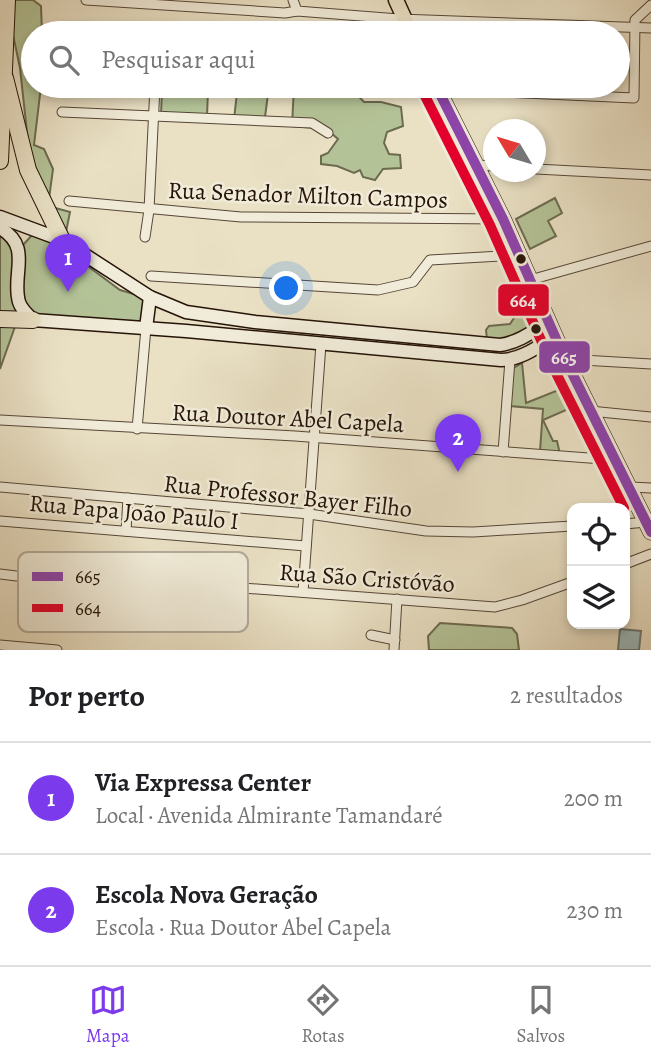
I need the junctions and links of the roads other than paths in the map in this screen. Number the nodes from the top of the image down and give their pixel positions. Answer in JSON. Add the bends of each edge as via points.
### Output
{"nodes":[{"id":1,"x":7,"y":0,"type":"edge"},
{"id":2,"x":86,"y":0,"type":"edge"},
{"id":3,"x":293,"y":0,"type":"edge"},
{"id":4,"x":396,"y":0,"type":"edge"},
{"id":5,"x":169,"y":3,"type":"edge"},
{"id":6,"x":651,"y":5,"type":"edge"},
{"id":7,"x":297,"y":11,"type":"junction"},
{"id":8,"x":405,"y":19,"type":"junction"},
{"id":9,"x":451,"y":21,"type":"edge"},
{"id":10,"x":651,"y":28,"type":"edge"},
{"id":11,"x":630,"y":29,"type":"edge"},
{"id":12,"x":635,"y":29,"type":"junction"},
{"id":13,"x":5,"y":78,"type":"junction"},
{"id":14,"x":154,"y":98,"type":"edge"},
{"id":15,"x":443,"y":98,"type":"edge"},
{"id":16,"x":630,"y":98,"type":"edge"},
{"id":17,"x":62,"y":113,"type":"dead end"},
{"id":18,"x":153,"y":116,"type":"junction"},
{"id":19,"x":328,"y":134,"type":"dead end"},
{"id":20,"x":0,"y":161,"type":"edge"},
{"id":21,"x":477,"y":165,"type":"junction"},
{"id":22,"x":483,"y":165,"type":"edge"},
{"id":23,"x":546,"y":170,"type":"edge"},
{"id":24,"x":651,"y":175,"type":"edge"},
{"id":25,"x":69,"y":201,"type":"dead end"},
{"id":26,"x":149,"y":210,"type":"junction"},
{"id":27,"x":0,"y":217,"type":"edge"},
{"id":28,"x":503,"y":219,"type":"junction"},
{"id":29,"x":0,"y":228,"type":"edge"},
{"id":30,"x":35,"y":230,"type":"junction"},
{"id":31,"x":145,"y":237,"type":"dead end"},
{"id":32,"x":62,"y":240,"type":"junction"},
{"id":33,"x":651,"y":246,"type":"edge"},
{"id":34,"x":19,"y":251,"type":"junction"},
{"id":35,"x":519,"y":255,"type":"junction"},
{"id":36,"x":151,"y":276,"type":"dead end"},
{"id":37,"x":530,"y":280,"type":"junction"},
{"id":38,"x":150,"y":297,"type":"junction"},
{"id":39,"x":186,"y":312,"type":"junction"},
{"id":40,"x":0,"y":318,"type":"edge"},
{"id":41,"x":33,"y":320,"type":"junction"},
{"id":42,"x":549,"y":322,"type":"junction"},
{"id":43,"x":146,"y":327,"type":"junction"},
{"id":44,"x":186,"y":331,"type":"junction"},
{"id":45,"x":555,"y":336,"type":"junction"},
{"id":46,"x":321,"y":344,"type":"junction"},
{"id":47,"x":507,"y":344,"type":"junction"},
{"id":48,"x":565,"y":359,"type":"junction"},
{"id":49,"x":510,"y":360,"type":"junction"},
{"id":50,"x":651,"y":364,"type":"edge"},
{"id":51,"x":590,"y":411,"type":"junction"},
{"id":52,"x":651,"y":417,"type":"edge"},
{"id":53,"x":0,"y":420,"type":"edge"},
{"id":54,"x":137,"y":429,"type":"junction"},
{"id":55,"x":314,"y":437,"type":"junction"},
{"id":56,"x":503,"y":452,"type":"junction"},
{"id":57,"x":616,"y":460,"type":"junction"},
{"id":58,"x":0,"y":487,"type":"edge"},
{"id":59,"x":630,"y":487,"type":"junction"},
{"id":60,"x":651,"y":488,"type":"edge"},
{"id":61,"x":128,"y":498,"type":"junction"},
{"id":62,"x":309,"y":514,"type":"junction"},
{"id":63,"x":0,"y":520,"type":"edge"},
{"id":64,"x":630,"y":525,"type":"edge"},
{"id":65,"x":567,"y":526,"type":"edge"},
{"id":66,"x":649,"y":527,"type":"edge"},
{"id":67,"x":126,"y":531,"type":"junction"},
{"id":68,"x":306,"y":546,"type":"junction"},
{"id":69,"x":651,"y":554,"type":"edge"},
{"id":70,"x":630,"y":562,"type":"edge"},
{"id":71,"x":0,"y":574,"type":"edge"},
{"id":72,"x":18,"y":576,"type":"edge"},
{"id":73,"x":567,"y":584,"type":"edge"},
{"id":74,"x":248,"y":588,"type":"edge"},
{"id":75,"x":303,"y":592,"type":"junction"},
{"id":76,"x":397,"y":599,"type":"junction"},
{"id":77,"x":372,"y":635,"type":"dead end"},
{"id":78,"x":395,"y":645,"type":"edge"},
{"id":79,"x":2,"y":647,"type":"edge"},
{"id":80,"x":57,"y":650,"type":"edge"}],
"edges":[{"from":1,"to":13,"type":"highway"},
{"from":2,"to":5,"type":"street"},
{"from":3,"to":7,"type":"street"},
{"from":4,"to":8,"type":"main road"},
{"from":5,"to":7,"type":"street"},
{"from":6,"to":12,"type":"street","via":[[636,18]]},
{"from":7,"to":8,"type":"street"},
{"from":8,"to":9,"type":"street"},
{"from":10,"to":12,"type":"street"},
{"from":11,"to":12,"type":"street"},
{"from":12,"to":16,"type":"street","via":[[634,98]]},
{"from":13,"to":20,"type":"highway"},
{"from":13,"to":32,"type":"highway","via":[[29,170]]},
{"from":14,"to":18,"type":"street"},
{"from":15,"to":21,"type":"main road"},
{"from":17,"to":18,"type":"street"},
{"from":18,"to":19,"type":"street","via":[[312,123]]},
{"from":18,"to":26,"type":"street"},
{"from":21,"to":22,"type":"street"},
{"from":21,"to":28,"type":"main road"},
{"from":23,"to":24,"type":"street"},
{"from":25,"to":26,"type":"street","name":"Rua Senador Milton Campos"},
{"from":26,"to":28,"type":"street","name":"Rua Senador Milton Campos","via":[[241,217]]},
{"from":26,"to":31,"type":"street"},
{"from":27,"to":30,"type":"main road"},
{"from":28,"to":35,"type":"main road"},
{"from":29,"to":34,"type":"main road"},
{"from":30,"to":32,"type":"main road"},
{"from":30,"to":34,"type":"main road","via":[[24,238]]},
{"from":32,"to":38,"type":"main road"},
{"from":33,"to":37,"type":"street"},
{"from":34,"to":41,"type":"main road","via":[[18,301]]},
{"from":35,"to":36,"type":"street","via":[[430,260],[413,282],[378,290]]},
{"from":35,"to":37,"type":"main road"},
{"from":37,"to":42,"type":"main road"},
{"from":38,"to":39,"type":"main road"},
{"from":38,"to":43,"type":"main road"},
{"from":39,"to":44,"type":"main road","via":[[180,321]]},
{"from":39,"to":47,"type":"main road"},
{"from":40,"to":41,"type":"highway"},
{"from":41,"to":43,"type":"main road"},
{"from":42,"to":45,"type":"main road"},
{"from":42,"to":47,"type":"main road"},
{"from":43,"to":44,"type":"main road"},
{"from":43,"to":54,"type":"street"},
{"from":44,"to":46,"type":"main road"},
{"from":45,"to":48,"type":"main road"},
{"from":45,"to":49,"type":"main road"},
{"from":46,"to":49,"type":"main road"},
{"from":46,"to":55,"type":"street"},
{"from":47,"to":49,"type":"main road"},
{"from":48,"to":50,"type":"street"},
{"from":48,"to":51,"type":"main road"},
{"from":49,"to":56,"type":"street"},
{"from":51,"to":52,"type":"street"},
{"from":51,"to":57,"type":"main road"},
{"from":53,"to":54,"type":"street","name":"Rua Doutor Abel Capela"},
{"from":54,"to":55,"type":"street","name":"Rua Doutor Abel Capela"},
{"from":55,"to":56,"type":"street","name":"Rua Doutor Abel Capela"},
{"from":55,"to":62,"type":"street"},
{"from":56,"to":57,"type":"street","name":"Rua Doutor Abel Capela"},
{"from":57,"to":59,"type":"main road"},
{"from":58,"to":61,"type":"street","name":"Rua Professor Bayer Filho"},
{"from":59,"to":60,"type":"street"},
{"from":59,"to":66,"type":"main road"},
{"from":61,"to":62,"type":"street","name":"Rua Professor Bayer Filho"},
{"from":61,"to":67,"type":"street"},
{"from":62,"to":65,"type":"street","name":"Rua Professor Bayer Filho","via":[[436,531]]},
{"from":62,"to":68,"type":"street"},
{"from":63,"to":67,"type":"street","name":"Rua Papa João Paulo I"},
{"from":64,"to":66,"type":"street"},
{"from":67,"to":68,"type":"street","name":"Rua Papa João Paulo I"},
{"from":68,"to":75,"type":"street"},
{"from":69,"to":70,"type":"street"},
{"from":71,"to":72,"type":"street","name":"Rua São Cristóvão"},
{"from":73,"to":76,"type":"street","name":"Rua São Cristóvão","via":[[495,607]]},
{"from":74,"to":75,"type":"street","name":"Rua São Cristóvão"},
{"from":75,"to":76,"type":"street","name":"Rua São Cristóvão"},
{"from":76,"to":78,"type":"street"},
{"from":77,"to":78,"type":"street"},
{"from":79,"to":80,"type":"street"}]}
